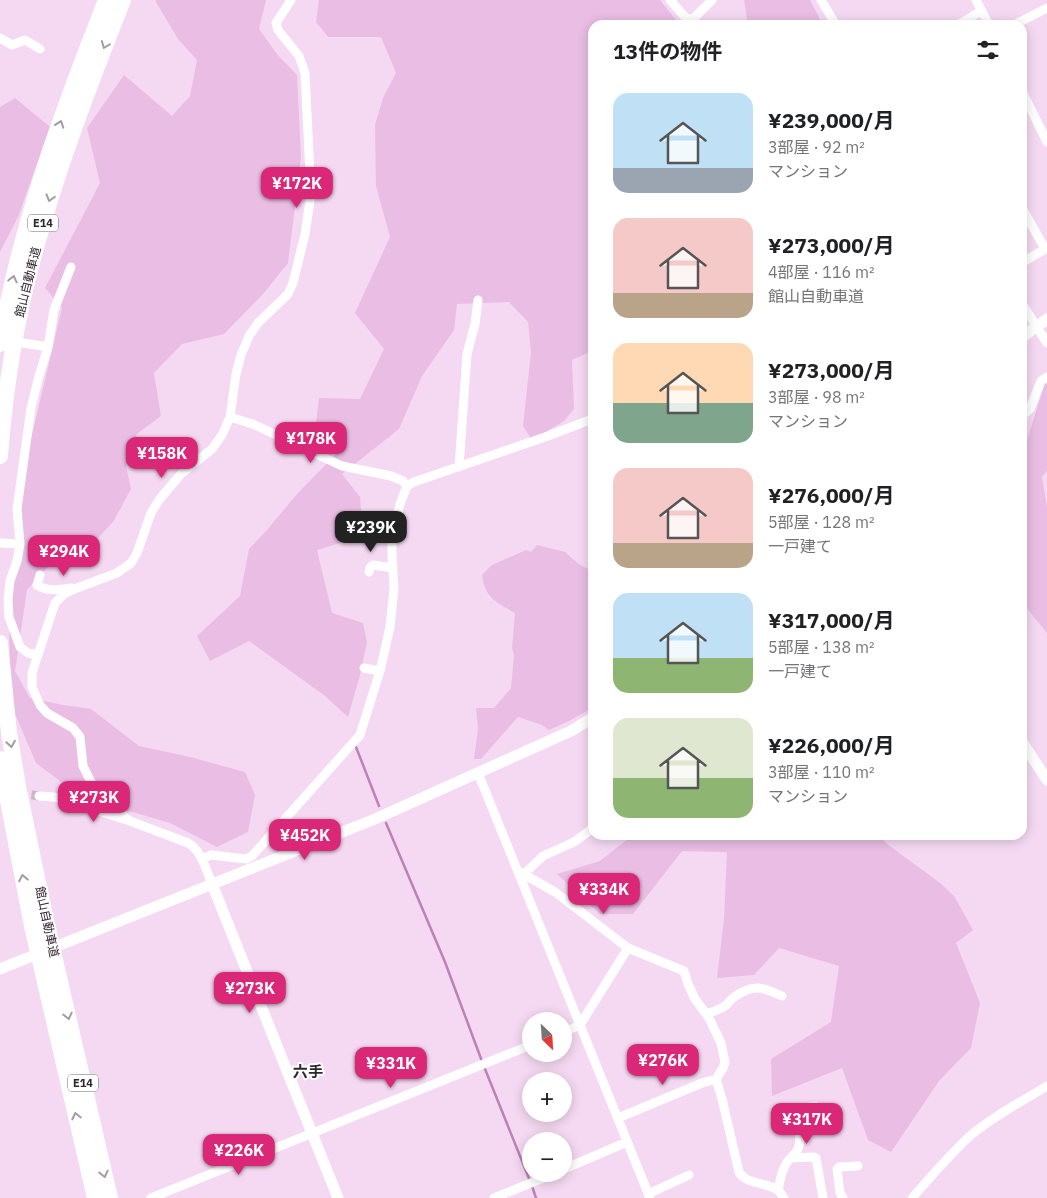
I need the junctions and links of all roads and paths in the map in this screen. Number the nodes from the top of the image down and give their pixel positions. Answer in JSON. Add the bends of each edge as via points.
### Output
{"nodes":[{"id":1,"x":106,"y":0,"type":"edge"},
{"id":2,"x":123,"y":0,"type":"edge"},
{"id":3,"x":291,"y":0,"type":"edge"},
{"id":4,"x":670,"y":0,"type":"edge"},
{"id":5,"x":712,"y":0,"type":"edge"},
{"id":6,"x":976,"y":0,"type":"edge"},
{"id":7,"x":824,"y":1,"type":"edge"},
{"id":8,"x":1047,"y":9,"type":"edge"},
{"id":9,"x":981,"y":11,"type":"junction"},
{"id":10,"x":689,"y":20,"type":"edge"},
{"id":11,"x":693,"y":20,"type":"edge"},
{"id":12,"x":834,"y":20,"type":"edge"},
{"id":13,"x":966,"y":20,"type":"edge"},
{"id":14,"x":986,"y":20,"type":"edge"},
{"id":15,"x":1024,"y":20,"type":"edge"},
{"id":16,"x":0,"y":38,"type":"edge"},
{"id":17,"x":40,"y":49,"type":"dead end"},
{"id":18,"x":1027,"y":101,"type":"edge"},
{"id":19,"x":1047,"y":142,"type":"edge"},
{"id":20,"x":1027,"y":216,"type":"edge"},
{"id":21,"x":1046,"y":248,"type":"edge"},
{"id":22,"x":1027,"y":259,"type":"edge"},
{"id":23,"x":71,"y":267,"type":"dead end"},
{"id":24,"x":478,"y":300,"type":"dead end"},
{"id":25,"x":1027,"y":312,"type":"edge"},
{"id":26,"x":1047,"y":319,"type":"edge"},
{"id":27,"x":1036,"y":326,"type":"junction"},
{"id":28,"x":1027,"y":333,"type":"edge"},
{"id":29,"x":0,"y":339,"type":"edge"},
{"id":30,"x":1047,"y":342,"type":"edge"},
{"id":31,"x":0,"y":344,"type":"edge"},
{"id":32,"x":45,"y":346,"type":"junction"},
{"id":33,"x":1047,"y":377,"type":"edge"},
{"id":34,"x":1027,"y":412,"type":"edge"},
{"id":35,"x":230,"y":417,"type":"junction"},
{"id":36,"x":588,"y":421,"type":"edge"},
{"id":37,"x":0,"y":456,"type":"edge"},
{"id":38,"x":459,"y":467,"type":"junction"},
{"id":39,"x":407,"y":486,"type":"junction"},
{"id":40,"x":0,"y":544,"type":"edge"},
{"id":41,"x":18,"y":544,"type":"junction"},
{"id":42,"x":392,"y":568,"type":"junction"},
{"id":43,"x":369,"y":572,"type":"dead end"},
{"id":44,"x":40,"y":575,"type":"dead end"},
{"id":45,"x":77,"y":588,"type":"junction"},
{"id":46,"x":0,"y":643,"type":"edge"},
{"id":47,"x":38,"y":655,"type":"junction"},
{"id":48,"x":364,"y":668,"type":"dead end"},
{"id":49,"x":380,"y":671,"type":"junction"},
{"id":50,"x":588,"y":724,"type":"edge"},
{"id":51,"x":1027,"y":749,"type":"edge"},
{"id":52,"x":0,"y":759,"type":"edge"},
{"id":53,"x":478,"y":773,"type":"junction"},
{"id":54,"x":1047,"y":780,"type":"edge"},
{"id":55,"x":39,"y":796,"type":"tunnel mouth"},
{"id":56,"x":130,"y":821,"type":"junction"},
{"id":57,"x":588,"y":832,"type":"edge"},
{"id":58,"x":202,"y":859,"type":"junction"},
{"id":59,"x":521,"y":873,"type":"junction"},
{"id":60,"x":212,"y":884,"type":"junction"},
{"id":61,"x":39,"y":923,"type":"junction"},
{"id":62,"x":628,"y":948,"type":"junction"},
{"id":63,"x":0,"y":969,"type":"edge"},
{"id":64,"x":50,"y":969,"type":"junction"},
{"id":65,"x":782,"y":996,"type":"dead end"},
{"id":66,"x":706,"y":1014,"type":"junction"},
{"id":67,"x":580,"y":1025,"type":"junction"},
{"id":68,"x":572,"y":1028,"type":"edge"},
{"id":69,"x":522,"y":1049,"type":"edge"},
{"id":70,"x":716,"y":1079,"type":"junction"},
{"id":71,"x":1047,"y":1086,"type":"edge"},
{"id":72,"x":815,"y":1106,"type":"dead end"},
{"id":73,"x":618,"y":1118,"type":"junction"},
{"id":74,"x":312,"y":1134,"type":"junction"},
{"id":75,"x":627,"y":1142,"type":"junction"},
{"id":76,"x":791,"y":1158,"type":"junction"},
{"id":77,"x":572,"y":1166,"type":"edge"},
{"id":78,"x":858,"y":1166,"type":"dead end"},
{"id":79,"x":689,"y":1174,"type":"dead end"},
{"id":80,"x":533,"y":1182,"type":"edge"},
{"id":81,"x":781,"y":1194,"type":"edge"},
{"id":82,"x":649,"y":1196,"type":"edge"},
{"id":83,"x":156,"y":1197,"type":"edge"},
{"id":84,"x":95,"y":1198,"type":"edge"},
{"id":85,"x":110,"y":1198,"type":"edge"},
{"id":86,"x":338,"y":1198,"type":"edge"},
{"id":87,"x":494,"y":1198,"type":"edge"},
{"id":88,"x":823,"y":1198,"type":"edge"},
{"id":89,"x":841,"y":1198,"type":"edge"},
{"id":90,"x":912,"y":1198,"type":"edge"}],
"edges":[{"from":31,"to":1,"type":"highway","name":"館山自動車道","number":"E14","one_way":true,"via":[[18,257],[40,181]]},
{"from":2,"to":37,"type":"highway","name":"館山自動車道","number":"E14","one_way":true,"via":[[55,182],[31,263],[9,374]]},
{"from":3,"to":35,"type":"street","via":[[276,23],[298,56],[304,73],[311,194],[293,283],[288,294],[248,336],[236,374]]},
{"from":4,"to":10,"type":"street"},
{"from":5,"to":11,"type":"street"},
{"from":6,"to":9,"type":"street"},
{"from":7,"to":12,"type":"street"},
{"from":8,"to":15,"type":"street"},
{"from":9,"to":13,"type":"street"},
{"from":9,"to":14,"type":"street"},
{"from":16,"to":17,"type":"street","via":[[12,45],[25,40]]},
{"from":18,"to":19,"type":"street"},
{"from":20,"to":21,"type":"street"},
{"from":21,"to":22,"type":"street"},
{"from":23,"to":32,"type":"street","via":[[54,310]]},
{"from":24,"to":38,"type":"street","via":[[467,354]]},
{"from":25,"to":27,"type":"street"},
{"from":26,"to":27,"type":"street"},
{"from":27,"to":28,"type":"street"},
{"from":27,"to":30,"type":"street"},
{"from":29,"to":32,"type":"street"},
{"from":32,"to":41,"type":"street","via":[[17,509]]},
{"from":33,"to":34,"type":"street","via":[[1041,381]]},
{"from":35,"to":39,"type":"street","via":[[255,425],[342,466],[390,476],[404,481]]},
{"from":35,"to":45,"type":"street","via":[[212,448],[181,474],[159,500],[131,562],[117,573]]},
{"from":36,"to":38,"type":"street"},
{"from":38,"to":39,"type":"street"},
{"from":39,"to":42,"type":"street","via":[[392,538]]},
{"from":40,"to":41,"type":"street"},
{"from":41,"to":47,"type":"street","via":[[17,561],[10,581],[9,617],[20,647]]},
{"from":42,"to":43,"type":"street","via":[[373,565]]},
{"from":42,"to":49,"type":"street","via":[[394,588],[390,627]]},
{"from":44,"to":45,"type":"street","via":[[37,585],[47,590]]},
{"from":45,"to":47,"type":"street","via":[[55,603]]},
{"from":46,"to":61,"type":"highway","name":"館山自動車道","number":"E14","one_way":true,"via":[[9,733]]},
{"from":47,"to":56,"type":"street","via":[[32,673],[32,687],[40,705],[47,713],[73,728],[80,737],[83,766],[91,782],[106,802]]},
{"from":48,"to":49,"type":"street"},
{"from":49,"to":58,"type":"street","via":[[360,735],[252,856],[212,855]]},
{"from":50,"to":53,"type":"street"},
{"from":51,"to":54,"type":"street"},
{"from":61,"to":52,"type":"highway","name":"館山自動車道","number":"E14","one_way":true},
{"from":53,"to":59,"type":"street"},
{"from":53,"to":60,"type":"street"},
{"from":55,"to":56,"type":"street","via":[[54,797]]},
{"from":56,"to":58,"type":"street","via":[[194,846]]},
{"from":57,"to":59,"type":"street","via":[[543,856]]},
{"from":58,"to":60,"type":"street"},
{"from":59,"to":62,"type":"street","via":[[555,892]]},
{"from":59,"to":67,"type":"street"},
{"from":60,"to":63,"type":"street"},
{"from":60,"to":74,"type":"street"},
{"from":61,"to":64,"type":"highway","name":"館山自動車道","number":"E14"},
{"from":62,"to":66,"type":"street","via":[[684,971],[695,999]]},
{"from":62,"to":67,"type":"street"},
{"from":84,"to":64,"type":"highway","name":"館山自動車道","number":"E14","one_way":true},
{"from":64,"to":85,"type":"highway","name":"館山自動車道","number":"E14","one_way":true},
{"from":65,"to":66,"type":"street","via":[[756,987]]},
{"from":66,"to":70,"type":"street","via":[[724,1055],[723,1068]]},
{"from":67,"to":68,"type":"street"},
{"from":67,"to":73,"type":"street"},
{"from":69,"to":74,"type":"street"},
{"from":70,"to":73,"type":"street"},
{"from":70,"to":81,"type":"street","via":[[741,1176]]},
{"from":71,"to":90,"type":"street","via":[[970,1136]]},
{"from":72,"to":76,"type":"street","via":[[800,1111],[799,1145]]},
{"from":73,"to":75,"type":"street"},
{"from":74,"to":83,"type":"street"},
{"from":74,"to":86,"type":"street"},
{"from":75,"to":77,"type":"street"},
{"from":75,"to":82,"type":"street"},
{"from":76,"to":81,"type":"street","via":[[783,1170]]},
{"from":76,"to":88,"type":"street","via":[[816,1158]]},
{"from":78,"to":89,"type":"street","via":[[837,1169]]},
{"from":79,"to":82,"type":"street"},
{"from":80,"to":87,"type":"street"}]}
